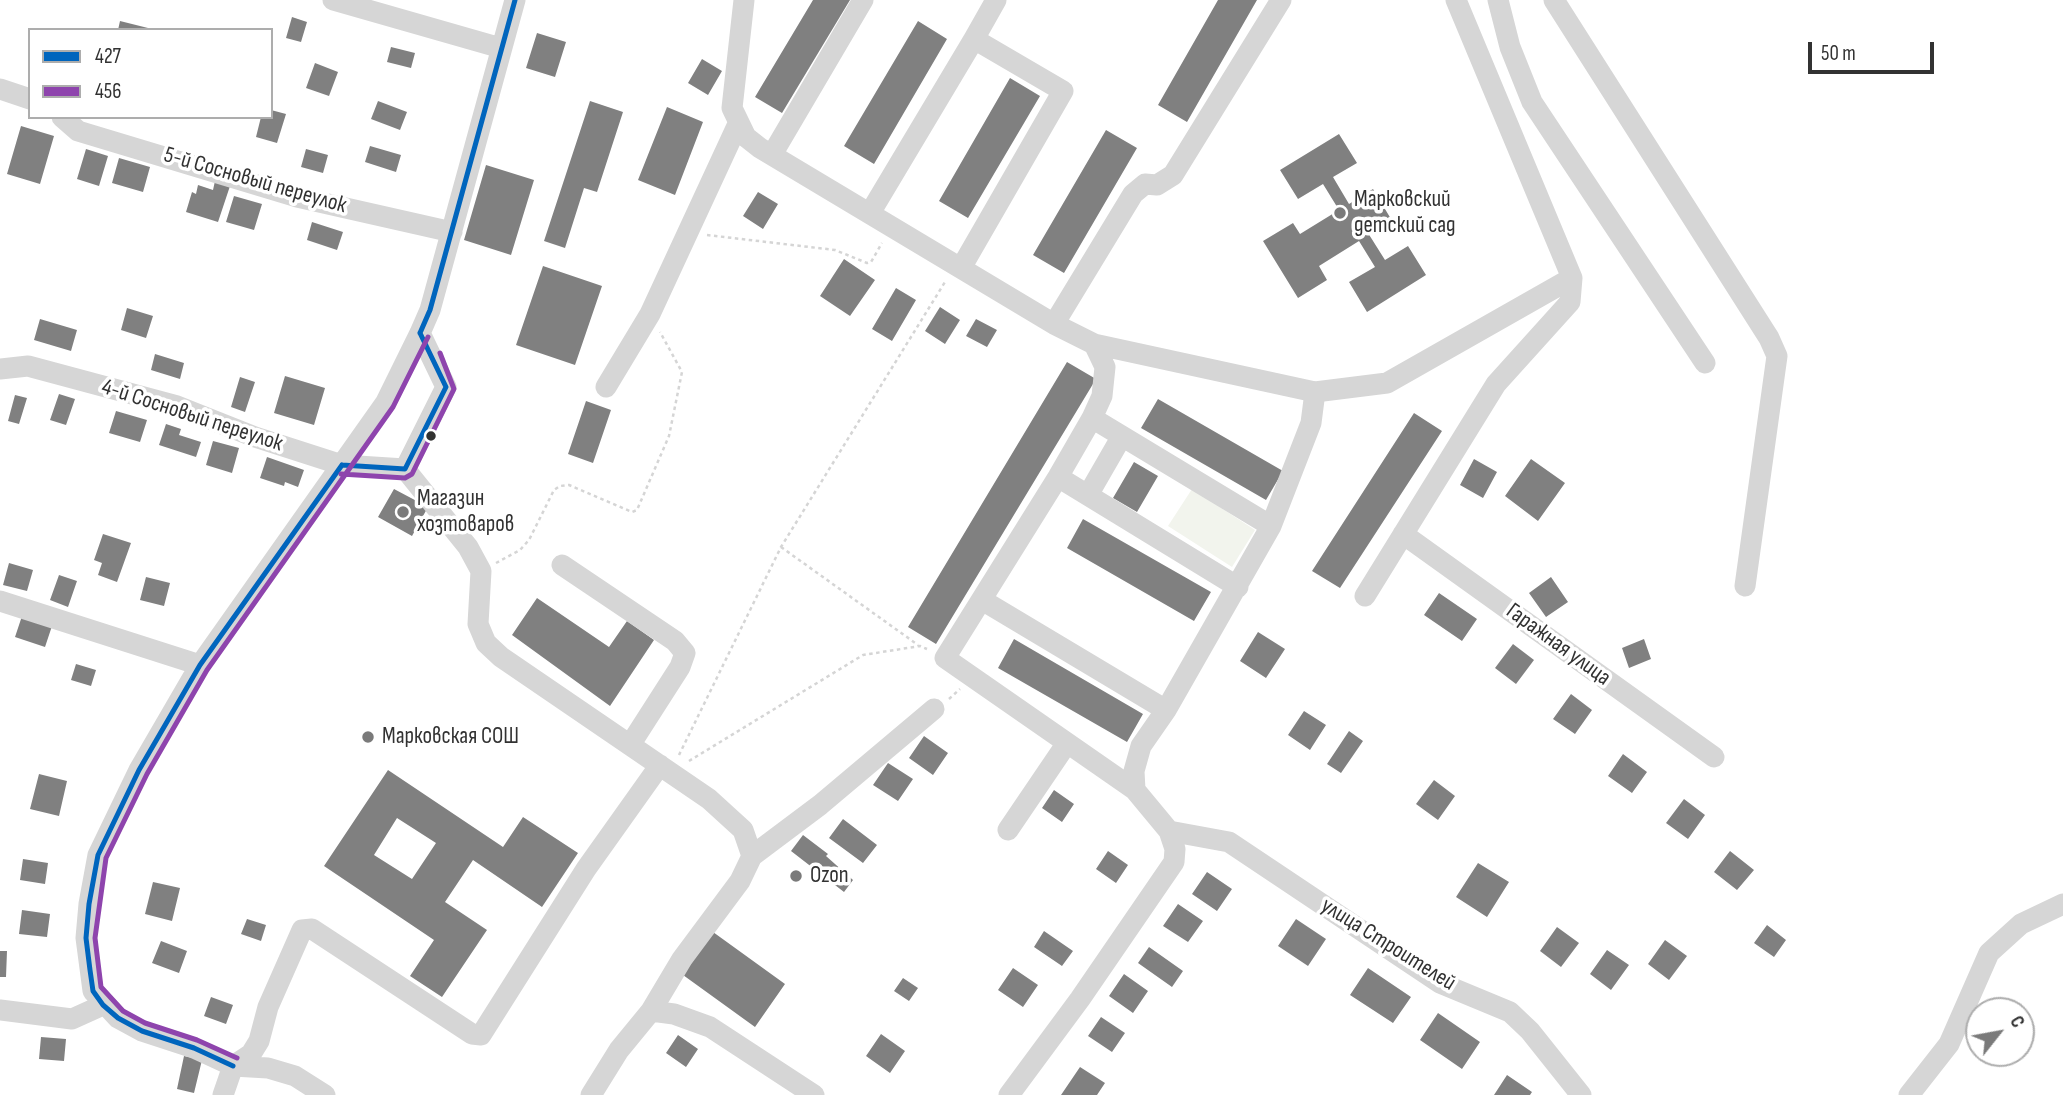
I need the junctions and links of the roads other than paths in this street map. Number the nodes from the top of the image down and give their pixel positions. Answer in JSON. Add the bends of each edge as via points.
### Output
{"nodes":[{"id":1,"x":333,"y":0,"type":"edge"},
{"id":2,"x":515,"y":0,"type":"edge"},
{"id":3,"x":744,"y":0,"type":"edge"},
{"id":4,"x":863,"y":0,"type":"edge"},
{"id":5,"x":996,"y":0,"type":"edge"},
{"id":6,"x":1281,"y":0,"type":"edge"},
{"id":7,"x":1456,"y":0,"type":"edge"},
{"id":8,"x":1498,"y":0,"type":"edge"},
{"id":9,"x":1554,"y":0,"type":"edge"},
{"id":10,"x":974,"y":39,"type":"junction"},
{"id":11,"x":501,"y":48,"type":"junction"},
{"id":12,"x":0,"y":89,"type":"edge"},
{"id":13,"x":28,"y":98,"type":"edge"},
{"id":14,"x":64,"y":119,"type":"edge"},
{"id":15,"x":737,"y":124,"type":"junction"},
{"id":16,"x":773,"y":153,"type":"junction"},
{"id":17,"x":870,"y":213,"type":"junction"},
{"id":18,"x":452,"y":232,"type":"junction"},
{"id":19,"x":958,"y":266,"type":"junction"},
{"id":20,"x":1572,"y":278,"type":"junction"},
{"id":21,"x":1054,"y":324,"type":"junction"},
{"id":22,"x":421,"y":333,"type":"junction"},
{"id":23,"x":1094,"y":344,"type":"junction"},
{"id":24,"x":1705,"y":363,"type":"dead end"},
{"id":25,"x":0,"y":369,"type":"edge"},
{"id":26,"x":606,"y":387,"type":"dead end"},
{"id":27,"x":1315,"y":392,"type":"junction"},
{"id":28,"x":1092,"y":418,"type":"junction"},
{"id":29,"x":1122,"y":436,"type":"junction"},
{"id":30,"x":342,"y":465,"type":"junction"},
{"id":31,"x":405,"y":468,"type":"junction"},
{"id":32,"x":1058,"y":477,"type":"junction"},
{"id":33,"x":1088,"y":495,"type":"junction"},
{"id":34,"x":1271,"y":526,"type":"junction"},
{"id":35,"x":1403,"y":534,"type":"junction"},
{"id":36,"x":562,"y":565,"type":"dead end"},
{"id":37,"x":1745,"y":586,"type":"dead end"},
{"id":38,"x":1238,"y":587,"type":"junction"},
{"id":39,"x":1365,"y":596,"type":"dead end"},
{"id":40,"x":982,"y":600,"type":"junction"},
{"id":41,"x":0,"y":601,"type":"edge"},
{"id":42,"x":200,"y":665,"type":"junction"},
{"id":43,"x":934,"y":709,"type":"road end"},
{"id":44,"x":1166,"y":709,"type":"junction"},
{"id":45,"x":1067,"y":743,"type":"junction"},
{"id":46,"x":630,"y":745,"type":"junction"},
{"id":47,"x":1714,"y":757,"type":"dead end"},
{"id":48,"x":665,"y":769,"type":"junction"},
{"id":49,"x":1135,"y":790,"type":"junction"},
{"id":50,"x":1008,"y":830,"type":"dead end"},
{"id":51,"x":1169,"y":831,"type":"junction"},
{"id":52,"x":752,"y":856,"type":"junction"},
{"id":53,"x":2063,"y":904,"type":"edge"},
{"id":54,"x":103,"y":1005,"type":"junction"},
{"id":55,"x":0,"y":1010,"type":"edge"},
{"id":56,"x":651,"y":1011,"type":"junction"},
{"id":57,"x":233,"y":1066,"type":"junction"},
{"id":58,"x":223,"y":1095,"type":"edge"},
{"id":59,"x":326,"y":1095,"type":"edge"},
{"id":60,"x":591,"y":1095,"type":"edge"},
{"id":61,"x":814,"y":1095,"type":"edge"},
{"id":62,"x":1009,"y":1095,"type":"edge"},
{"id":63,"x":1581,"y":1095,"type":"edge"},
{"id":64,"x":1909,"y":1095,"type":"edge"}],
"edges":[{"from":1,"to":11,"type":"street"},
{"from":2,"to":11,"type":"street"},
{"from":3,"to":15,"type":"street","via":[[732,108]]},
{"from":4,"to":16,"type":"street"},
{"from":5,"to":10,"type":"street"},
{"from":6,"to":21,"type":"street","via":[[1173,175],[1157,185],[1145,184],[1133,194]]},
{"from":7,"to":20,"type":"street"},
{"from":8,"to":24,"type":"street","via":[[1532,102]]},
{"from":9,"to":37,"type":"street","via":[[1777,356]]},
{"from":10,"to":17,"type":"street"},
{"from":10,"to":19,"type":"street","via":[[1063,92]]},
{"from":11,"to":18,"type":"street"},
{"from":12,"to":13,"type":"street"},
{"from":14,"to":18,"type":"street","name":"5-й Сосновый переулок","via":[[78,131],[297,197]]},
{"from":15,"to":16,"type":"street","via":[[746,137]]},
{"from":15,"to":26,"type":"street","via":[[650,314]]},
{"from":16,"to":17,"type":"street"},
{"from":17,"to":19,"type":"street"},
{"from":18,"to":22,"type":"street"},
{"from":19,"to":21,"type":"street"},
{"from":20,"to":27,"type":"street","via":[[1387,383]]},
{"from":20,"to":35,"type":"street","via":[[1570,302],[1496,384]]},
{"from":21,"to":23,"type":"street"},
{"from":22,"to":30,"type":"street","via":[[386,402]]},
{"from":22,"to":31,"type":"street","via":[[446,387]]},
{"from":23,"to":27,"type":"street"},
{"from":23,"to":28,"type":"street","via":[[1105,368]]},
{"from":25,"to":30,"type":"street","name":"4-й Сосновый переулок","via":[[28,366],[177,406]]},
{"from":27,"to":34,"type":"street","via":[[1311,423]]},
{"from":28,"to":29,"type":"street"},
{"from":28,"to":32,"type":"street"},
{"from":29,"to":33,"type":"street"},
{"from":29,"to":34,"type":"street"},
{"from":30,"to":31,"type":"street","name":"4-й Сосновый переулок"},
{"from":30,"to":42,"type":"street"},
{"from":31,"to":46,"type":"street","via":[[468,547],[481,571],[478,624],[486,643]]},
{"from":32,"to":33,"type":"street"},
{"from":32,"to":40,"type":"street"},
{"from":33,"to":38,"type":"street"},
{"from":34,"to":38,"type":"street"},
{"from":35,"to":39,"type":"street"},
{"from":35,"to":47,"type":"street","name":"Гаражная улица"},
{"from":36,"to":46,"type":"street","via":[[675,641],[685,653]]},
{"from":38,"to":44,"type":"street"},
{"from":40,"to":44,"type":"street"},
{"from":40,"to":45,"type":"street","via":[[945,658]]},
{"from":41,"to":42,"type":"street"},
{"from":42,"to":54,"type":"street","via":[[139,770],[98,855],[86,938],[93,991]]},
{"from":43,"to":52,"type":"street"},
{"from":44,"to":49,"type":"street","via":[[1141,746],[1134,771]]},
{"from":45,"to":49,"type":"street"},
{"from":45,"to":50,"type":"street"},
{"from":46,"to":48,"type":"street"},
{"from":48,"to":52,"type":"street","via":[[743,830]]},
{"from":48,"to":57,"type":"street","via":[[586,869],[481,1035],[472,1034],[312,929],[302,930],[268,1007],[259,1041],[251,1054]]},
{"from":49,"to":51,"type":"street"},
{"from":51,"to":62,"type":"street","via":[[1175,849],[1167,876]]},
{"from":51,"to":63,"type":"street","name":"улица Строителей","via":[[1229,842],[1440,983],[1510,1012]]},
{"from":52,"to":56,"type":"street","via":[[740,881],[682,959]]},
{"from":53,"to":64,"type":"street","via":[[2021,924],[1989,953],[1950,1044]]},
{"from":54,"to":55,"type":"street","via":[[72,1019]]},
{"from":54,"to":57,"type":"street","via":[[142,1031]]},
{"from":56,"to":60,"type":"street"},
{"from":56,"to":61,"type":"street","via":[[710,1027]]},
{"from":57,"to":58,"type":"street"},
{"from":57,"to":59,"type":"street","via":[[268,1068],[295,1076]]}]}
